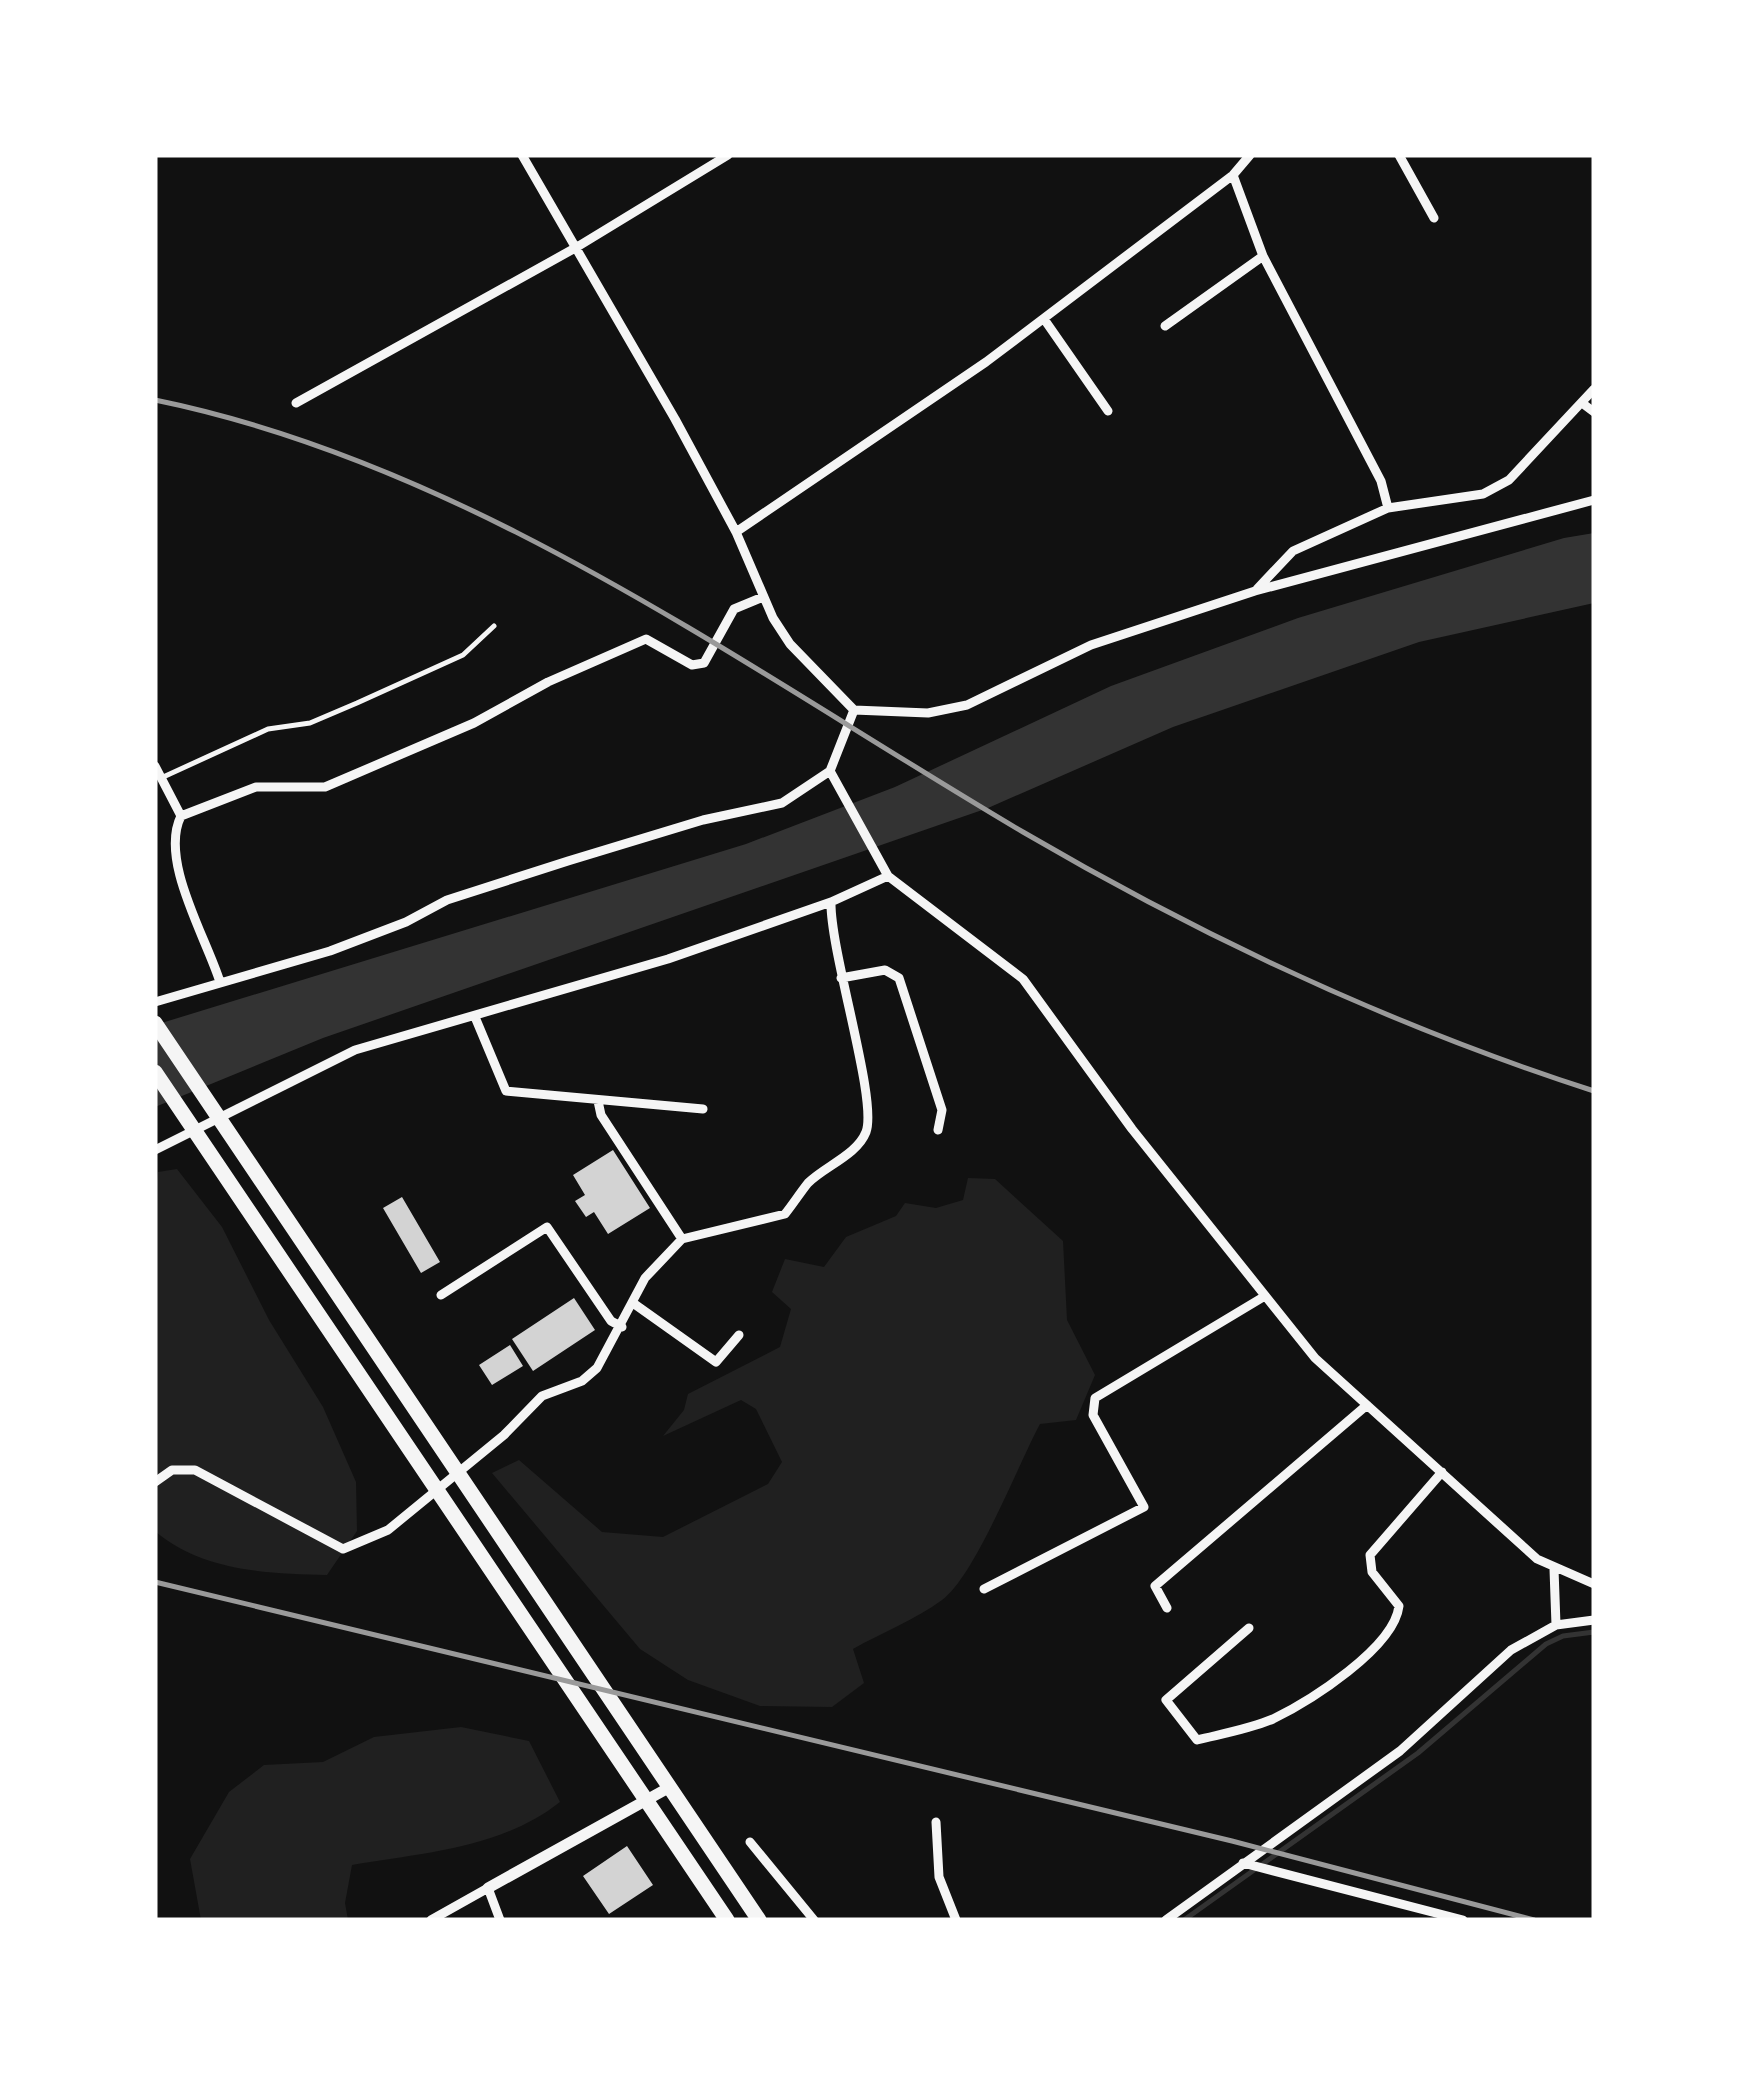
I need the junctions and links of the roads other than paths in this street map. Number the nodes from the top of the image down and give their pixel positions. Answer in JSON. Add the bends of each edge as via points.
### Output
{"nodes":[{"id":1,"x":522,"y":155,"type":"edge"},
{"id":2,"x":728,"y":155,"type":"edge"},
{"id":3,"x":1250,"y":155,"type":"edge"},
{"id":4,"x":1398,"y":155,"type":"edge"},
{"id":5,"x":1232,"y":175,"type":"junction"},
{"id":6,"x":1434,"y":218,"type":"dead end"},
{"id":7,"x":577,"y":247,"type":"junction"},
{"id":8,"x":1262,"y":256,"type":"junction"},
{"id":9,"x":1044,"y":319,"type":"junction"},
{"id":10,"x":1165,"y":326,"type":"dead end"},
{"id":11,"x":1594,"y":390,"type":"edge"},
{"id":12,"x":296,"y":403,"type":"dead end"},
{"id":13,"x":1582,"y":403,"type":"junction"},
{"id":14,"x":1108,"y":411,"type":"dead end"},
{"id":15,"x":1594,"y":412,"type":"edge"},
{"id":16,"x":1594,"y":500,"type":"edge"},
{"id":17,"x":1388,"y":508,"type":"junction"},
{"id":18,"x":736,"y":532,"type":"junction"},
{"id":19,"x":1256,"y":591,"type":"junction"},
{"id":20,"x":763,"y":597,"type":"junction"},
{"id":21,"x":494,"y":626,"type":"dead end"},
{"id":22,"x":854,"y":710,"type":"junction"},
{"id":23,"x":155,"y":766,"type":"edge"},
{"id":24,"x":830,"y":771,"type":"junction"},
{"id":25,"x":161,"y":778,"type":"junction"},
{"id":26,"x":181,"y":816,"type":"junction"},
{"id":27,"x":888,"y":876,"type":"junction"},
{"id":28,"x":832,"y":902,"type":"junction"},
{"id":29,"x":841,"y":978,"type":"junction"},
{"id":30,"x":220,"y":982,"type":"junction"},
{"id":31,"x":155,"y":1002,"type":"edge"},
{"id":32,"x":475,"y":1016,"type":"junction"},
{"id":33,"x":155,"y":1023,"type":"edge"},
{"id":34,"x":155,"y":1072,"type":"edge"},
{"id":35,"x":598,"y":1102,"type":"junction"},
{"id":36,"x":703,"y":1109,"type":"dead end"},
{"id":37,"x":938,"y":1130,"type":"dead end"},
{"id":38,"x":155,"y":1150,"type":"edge"},
{"id":39,"x":682,"y":1238,"type":"junction"},
{"id":40,"x":441,"y":1296,"type":"dead end"},
{"id":41,"x":1265,"y":1296,"type":"junction"},
{"id":42,"x":633,"y":1303,"type":"junction"},
{"id":43,"x":622,"y":1327,"type":"junction"},
{"id":44,"x":739,"y":1335,"type":"dead end"},
{"id":45,"x":1367,"y":1405,"type":"junction"},
{"id":46,"x":1442,"y":1472,"type":"junction"},
{"id":47,"x":155,"y":1482,"type":"edge"},
{"id":48,"x":1554,"y":1569,"type":"junction"},
{"id":49,"x":1594,"y":1584,"type":"edge"},
{"id":50,"x":984,"y":1590,"type":"dead end"},
{"id":51,"x":1168,"y":1608,"type":"dead end"},
{"id":52,"x":1594,"y":1620,"type":"edge"},
{"id":53,"x":1556,"y":1625,"type":"junction"},
{"id":54,"x":1250,"y":1628,"type":"dead end"},
{"id":55,"x":670,"y":1787,"type":"junction"},
{"id":56,"x":646,"y":1800,"type":"junction"},
{"id":57,"x":936,"y":1822,"type":"dead end"},
{"id":58,"x":750,"y":1842,"type":"dead end"},
{"id":59,"x":1243,"y":1863,"type":"junction"},
{"id":60,"x":488,"y":1888,"type":"junction"},
{"id":61,"x":430,"y":1920,"type":"edge"},
{"id":62,"x":500,"y":1920,"type":"edge"},
{"id":63,"x":726,"y":1920,"type":"edge"},
{"id":64,"x":759,"y":1920,"type":"edge"},
{"id":65,"x":814,"y":1920,"type":"edge"},
{"id":66,"x":956,"y":1920,"type":"edge"},
{"id":67,"x":1166,"y":1920,"type":"edge"},
{"id":68,"x":1463,"y":1920,"type":"edge"}],
"edges":[{"from":1,"to":7,"type":"street"},
{"from":2,"to":7,"type":"street"},
{"from":3,"to":5,"type":"street"},
{"from":4,"to":6,"type":"street"},
{"from":5,"to":8,"type":"street"},
{"from":5,"to":9,"type":"street"},
{"from":7,"to":12,"type":"street"},
{"from":7,"to":18,"type":"street"},
{"from":8,"to":10,"type":"street"},
{"from":8,"to":17,"type":"street"},
{"from":9,"to":14,"type":"street"},
{"from":9,"to":18,"type":"street"},
{"from":11,"to":13,"type":"street"},
{"from":13,"to":15,"type":"street"},
{"from":13,"to":17,"type":"street","via":[[1509,480],[1483,494]]},
{"from":16,"to":19,"type":"street"},
{"from":17,"to":19,"type":"street","via":[[1292,551]]},
{"from":18,"to":20,"type":"street"},
{"from":19,"to":22,"type":"street","via":[[1091,644],[967,705],[928,713]]},
{"from":20,"to":22,"type":"street","via":[[790,644]]},
{"from":20,"to":26,"type":"street","via":[[734,609],[704,664],[692,665],[646,639],[326,787],[256,786]]},
{"from":21,"to":25,"type":"lane","via":[[446,663],[310,723],[268,729]]},
{"from":22,"to":24,"type":"street"},
{"from":23,"to":25,"type":"street"},
{"from":24,"to":27,"type":"street"},
{"from":24,"to":30,"type":"street","via":[[782,802],[568,860],[447,900],[330,951]]},
{"from":25,"to":26,"type":"street"},
{"from":26,"to":30,"type":"street","via":[[173,840],[178,874]]},
{"from":27,"to":28,"type":"street"},
{"from":27,"to":41,"type":"street","via":[[1023,979]]},
{"from":28,"to":29,"type":"street"},
{"from":28,"to":32,"type":"street"},
{"from":29,"to":37,"type":"street","via":[[885,970],[899,978],[942,1110]]},
{"from":29,"to":39,"type":"street","via":[[866,1100],[866,1133],[785,1214]]},
{"from":30,"to":31,"type":"street"},
{"from":32,"to":35,"type":"street","via":[[506,1091]]},
{"from":32,"to":38,"type":"street","via":[[355,1050]]},
{"from":33,"to":55,"type":"highway"},
{"from":34,"to":56,"type":"highway"},
{"from":35,"to":36,"type":"street"},
{"from":35,"to":39,"type":"street"},
{"from":39,"to":42,"type":"street","via":[[659,1259]]},
{"from":40,"to":43,"type":"street","via":[[548,1227],[610,1321]]},
{"from":41,"to":45,"type":"street","via":[[1315,1358]]},
{"from":41,"to":50,"type":"street","via":[[1095,1398],[1094,1415],[1144,1507]]},
{"from":42,"to":43,"type":"street"},
{"from":42,"to":44,"type":"street","via":[[716,1362]]},
{"from":43,"to":47,"type":"street","via":[[582,1380],[542,1396],[388,1530],[343,1549],[195,1470],[172,1470]]},
{"from":45,"to":46,"type":"street"},
{"from":45,"to":51,"type":"street","via":[[1155,1586]]},
{"from":46,"to":48,"type":"street"},
{"from":46,"to":54,"type":"street","via":[[1370,1555],[1372,1572],[1399,1606],[1397,1622],[1350,1671],[1272,1719],[1196,1740],[1166,1700]]},
{"from":48,"to":49,"type":"street"},
{"from":48,"to":53,"type":"street"},
{"from":52,"to":53,"type":"street"},
{"from":53,"to":59,"type":"street","via":[[1511,1650],[1400,1750]]},
{"from":55,"to":56,"type":"street"},
{"from":55,"to":64,"type":"highway"},
{"from":56,"to":60,"type":"street"},
{"from":56,"to":63,"type":"highway"},
{"from":57,"to":66,"type":"street","via":[[939,1877]]},
{"from":58,"to":65,"type":"street"},
{"from":59,"to":67,"type":"street"},
{"from":59,"to":68,"type":"street"},
{"from":60,"to":61,"type":"street"},
{"from":60,"to":62,"type":"street"}]}
